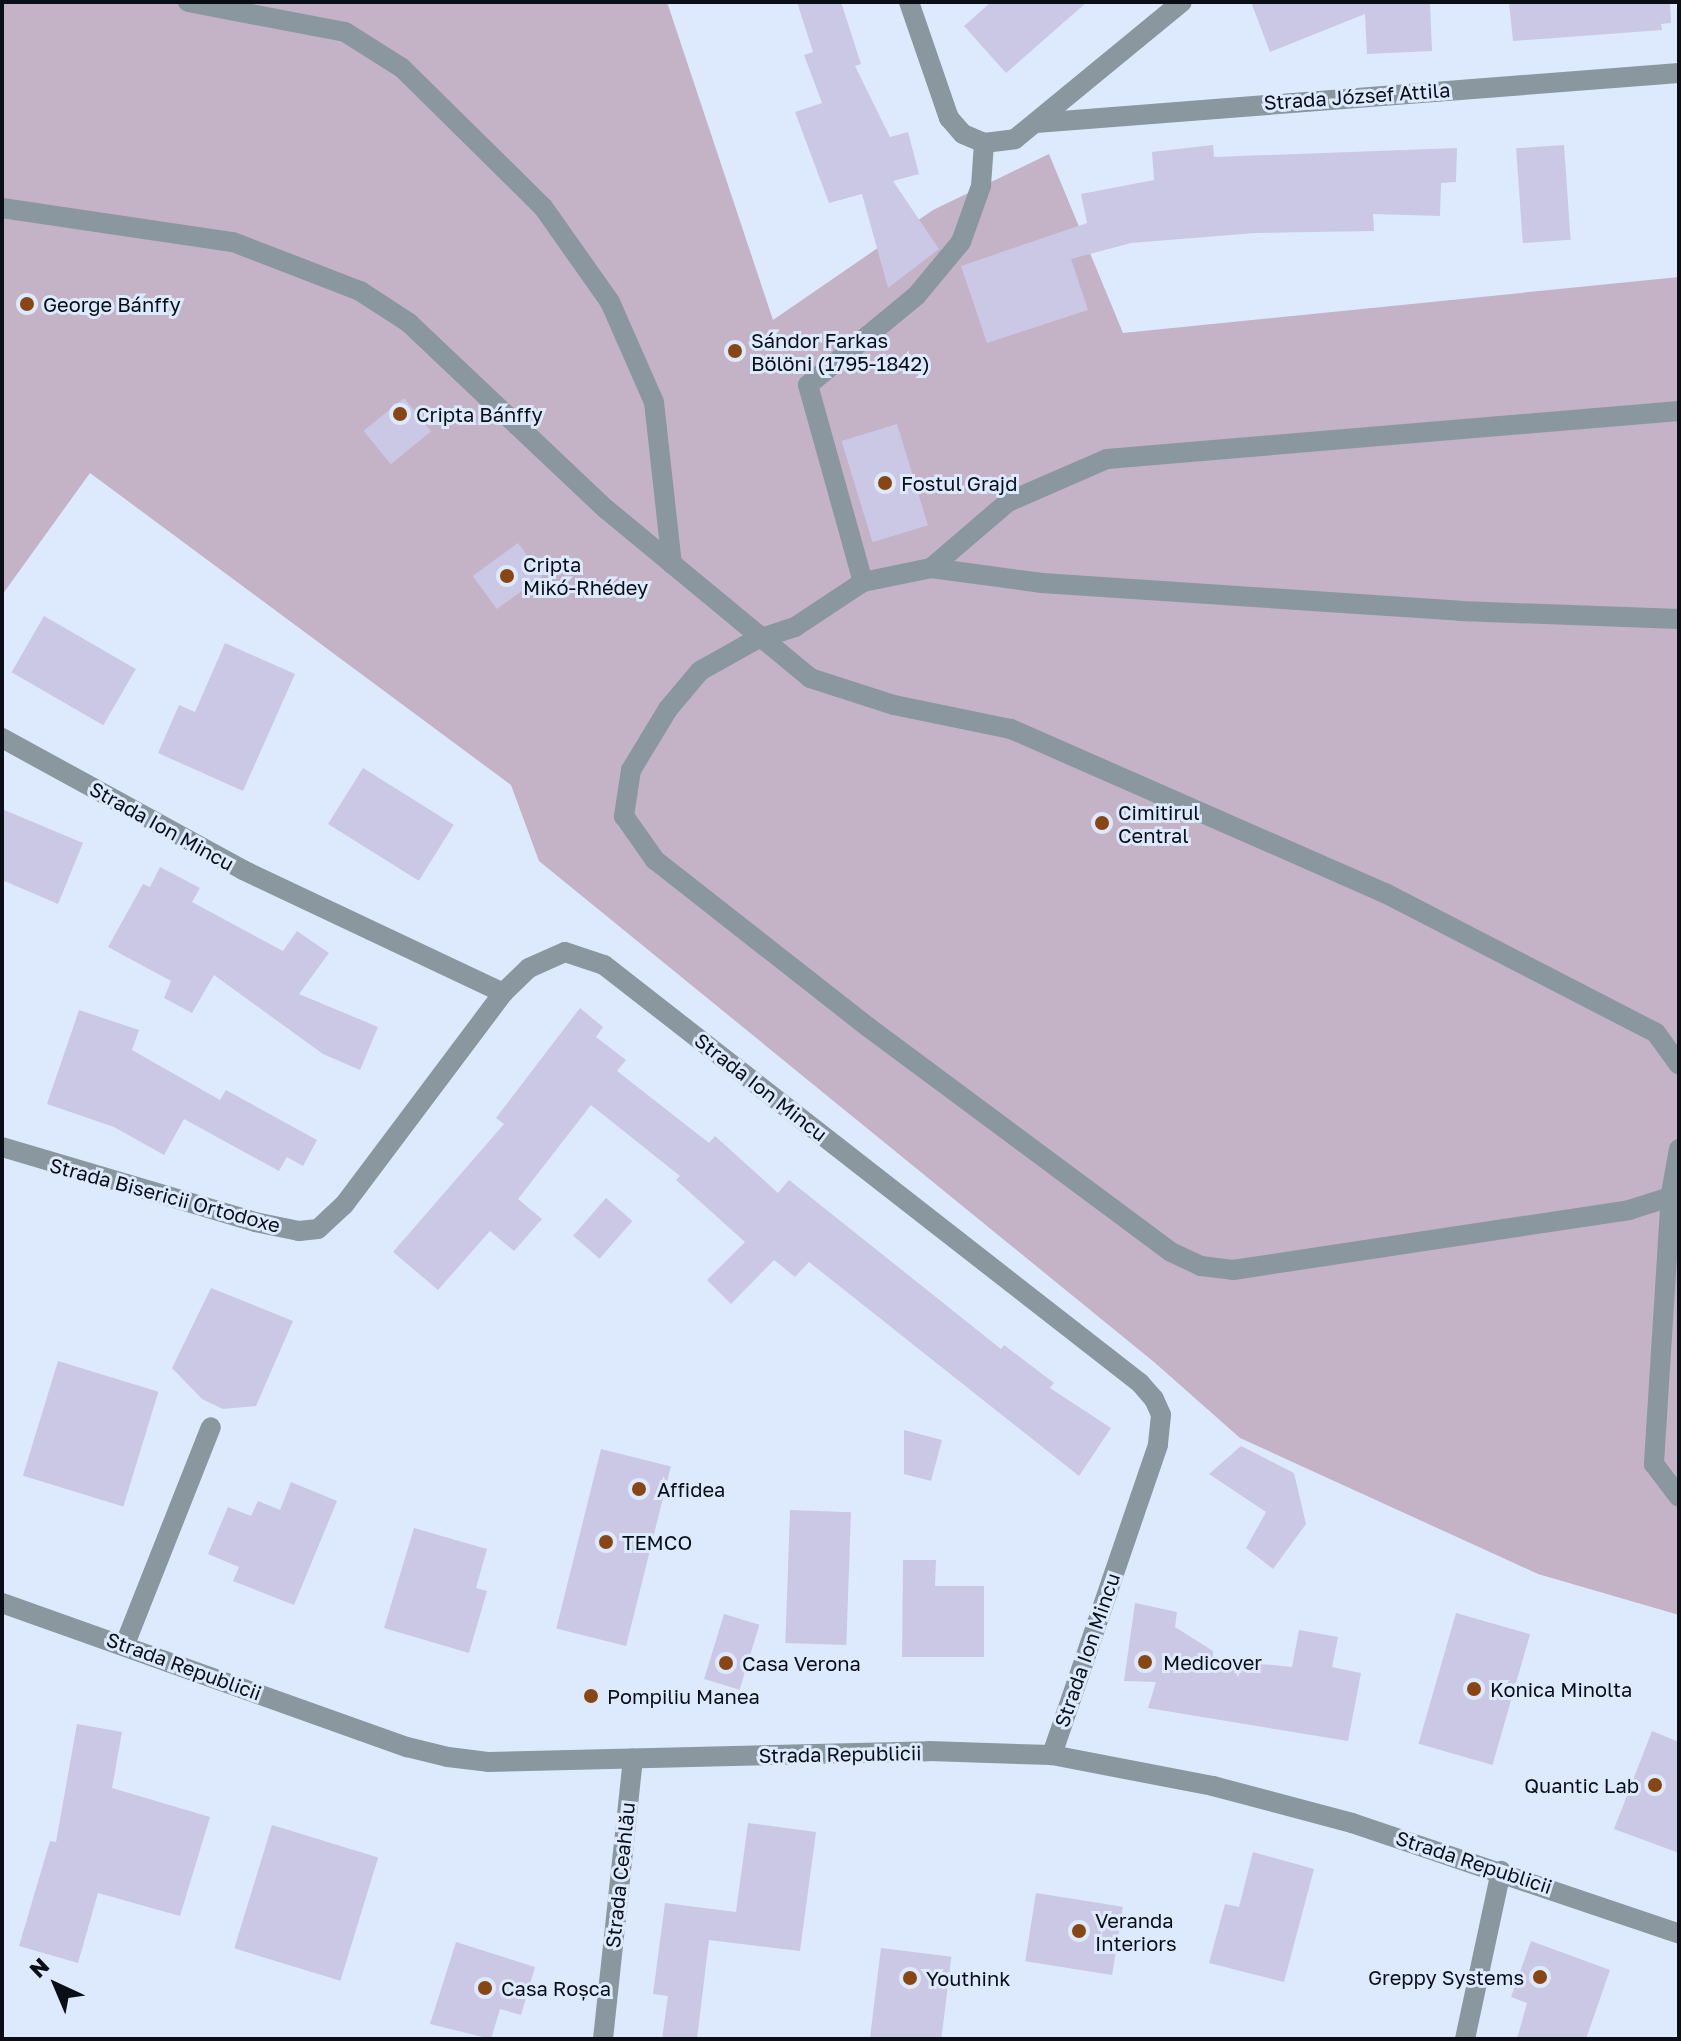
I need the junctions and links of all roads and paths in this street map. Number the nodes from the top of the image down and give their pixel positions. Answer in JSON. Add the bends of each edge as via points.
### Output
{"nodes":[{"id":1,"x":188,"y":2,"type":"edge"},
{"id":2,"x":909,"y":2,"type":"edge"},
{"id":3,"x":1182,"y":2,"type":"edge"},
{"id":4,"x":1679,"y":73,"type":"edge"},
{"id":5,"x":1036,"y":123,"type":"junction"},
{"id":6,"x":984,"y":143,"type":"junction"},
{"id":7,"x":2,"y":208,"type":"edge"},
{"id":8,"x":1679,"y":411,"type":"edge"},
{"id":9,"x":672,"y":564,"type":"junction"},
{"id":10,"x":931,"y":568,"type":"junction"},
{"id":11,"x":863,"y":582,"type":"junction"},
{"id":12,"x":1679,"y":619,"type":"edge"},
{"id":13,"x":757,"y":639,"type":"junction"},
{"id":14,"x":2,"y":738,"type":"edge"},
{"id":15,"x":503,"y":993,"type":"junction"},
{"id":16,"x":1679,"y":1065,"type":"edge"},
{"id":17,"x":2,"y":1147,"type":"edge"},
{"id":18,"x":1679,"y":1149,"type":"edge"},
{"id":19,"x":1675,"y":1194,"type":"edge"},
{"id":20,"x":211,"y":1427,"type":"dead end"},
{"id":21,"x":1679,"y":1497,"type":"edge"},
{"id":22,"x":2,"y":1603,"type":"edge"},
{"id":23,"x":125,"y":1644,"type":"junction"},
{"id":24,"x":1052,"y":1755,"type":"junction"},
{"id":25,"x":633,"y":1759,"type":"junction"},
{"id":26,"x":1501,"y":1871,"type":"junction"},
{"id":27,"x":1679,"y":1934,"type":"edge"},
{"id":28,"x":603,"y":2039,"type":"edge"},
{"id":29,"x":1465,"y":2039,"type":"edge"}],
"edges":[{"from":1,"to":9,"type":"street","via":[[345,32],[402,68],[543,207],[610,302],[654,402]]},
{"from":2,"to":6,"type":"street","via":[[949,118],[963,134]]},
{"from":3,"to":5,"type":"street"},
{"from":4,"to":5,"type":"street","name":"Strada József Attila"},
{"from":5,"to":6,"type":"street","via":[[1015,139]]},
{"from":6,"to":11,"type":"street","via":[[981,186],[961,242],[916,296],[808,385]]},
{"from":7,"to":9,"type":"street","via":[[233,242],[360,291],[409,323]]},
{"from":8,"to":10,"type":"street","via":[[1107,459],[1008,502]]},
{"from":9,"to":13,"type":"street"},
{"from":10,"to":11,"type":"street"},
{"from":10,"to":12,"type":"street","via":[[1042,583],[1460,611]]},
{"from":11,"to":13,"type":"street","via":[[795,627]]},
{"from":13,"to":16,"type":"street","via":[[810,678],[894,705],[1011,729],[1385,893],[1656,1033]]},
{"from":13,"to":19,"type":"street","via":[[700,671],[668,709],[631,770],[624,816],[655,860],[868,1027],[1171,1252],[1201,1266],[1233,1270],[1629,1210]]},
{"from":14,"to":15,"type":"street","name":"Strada Ion Mincu","via":[[243,870]]},
{"from":15,"to":17,"type":"street","name":"Strada Bisericii Ortodoxe","via":[[344,1205],[318,1229],[299,1231],[255,1222]]},
{"from":15,"to":24,"type":"street","name":"Strada Ion Mincu","via":[[553,954],[578,953],[604,965],[1154,1399],[1161,1415],[1158,1445]]},
{"from":18,"to":19,"type":"street"},
{"from":19,"to":21,"type":"street","via":[[1654,1464]]},
{"from":20,"to":23,"type":"street"},
{"from":22,"to":23,"type":"street","name":"Strada Republicii"},
{"from":23,"to":25,"type":"street","name":"Strada Republicii","via":[[407,1747],[448,1757],[488,1762]]},
{"from":24,"to":25,"type":"street","name":"Strada Republicii","via":[[929,1751]]},
{"from":24,"to":26,"type":"street","name":"Strada Republicii","via":[[1213,1786]]},
{"from":25,"to":28,"type":"street","name":"Strada Ceahlău"},
{"from":26,"to":27,"type":"street","name":"Strada Republicii"},
{"from":26,"to":29,"type":"street"}]}
